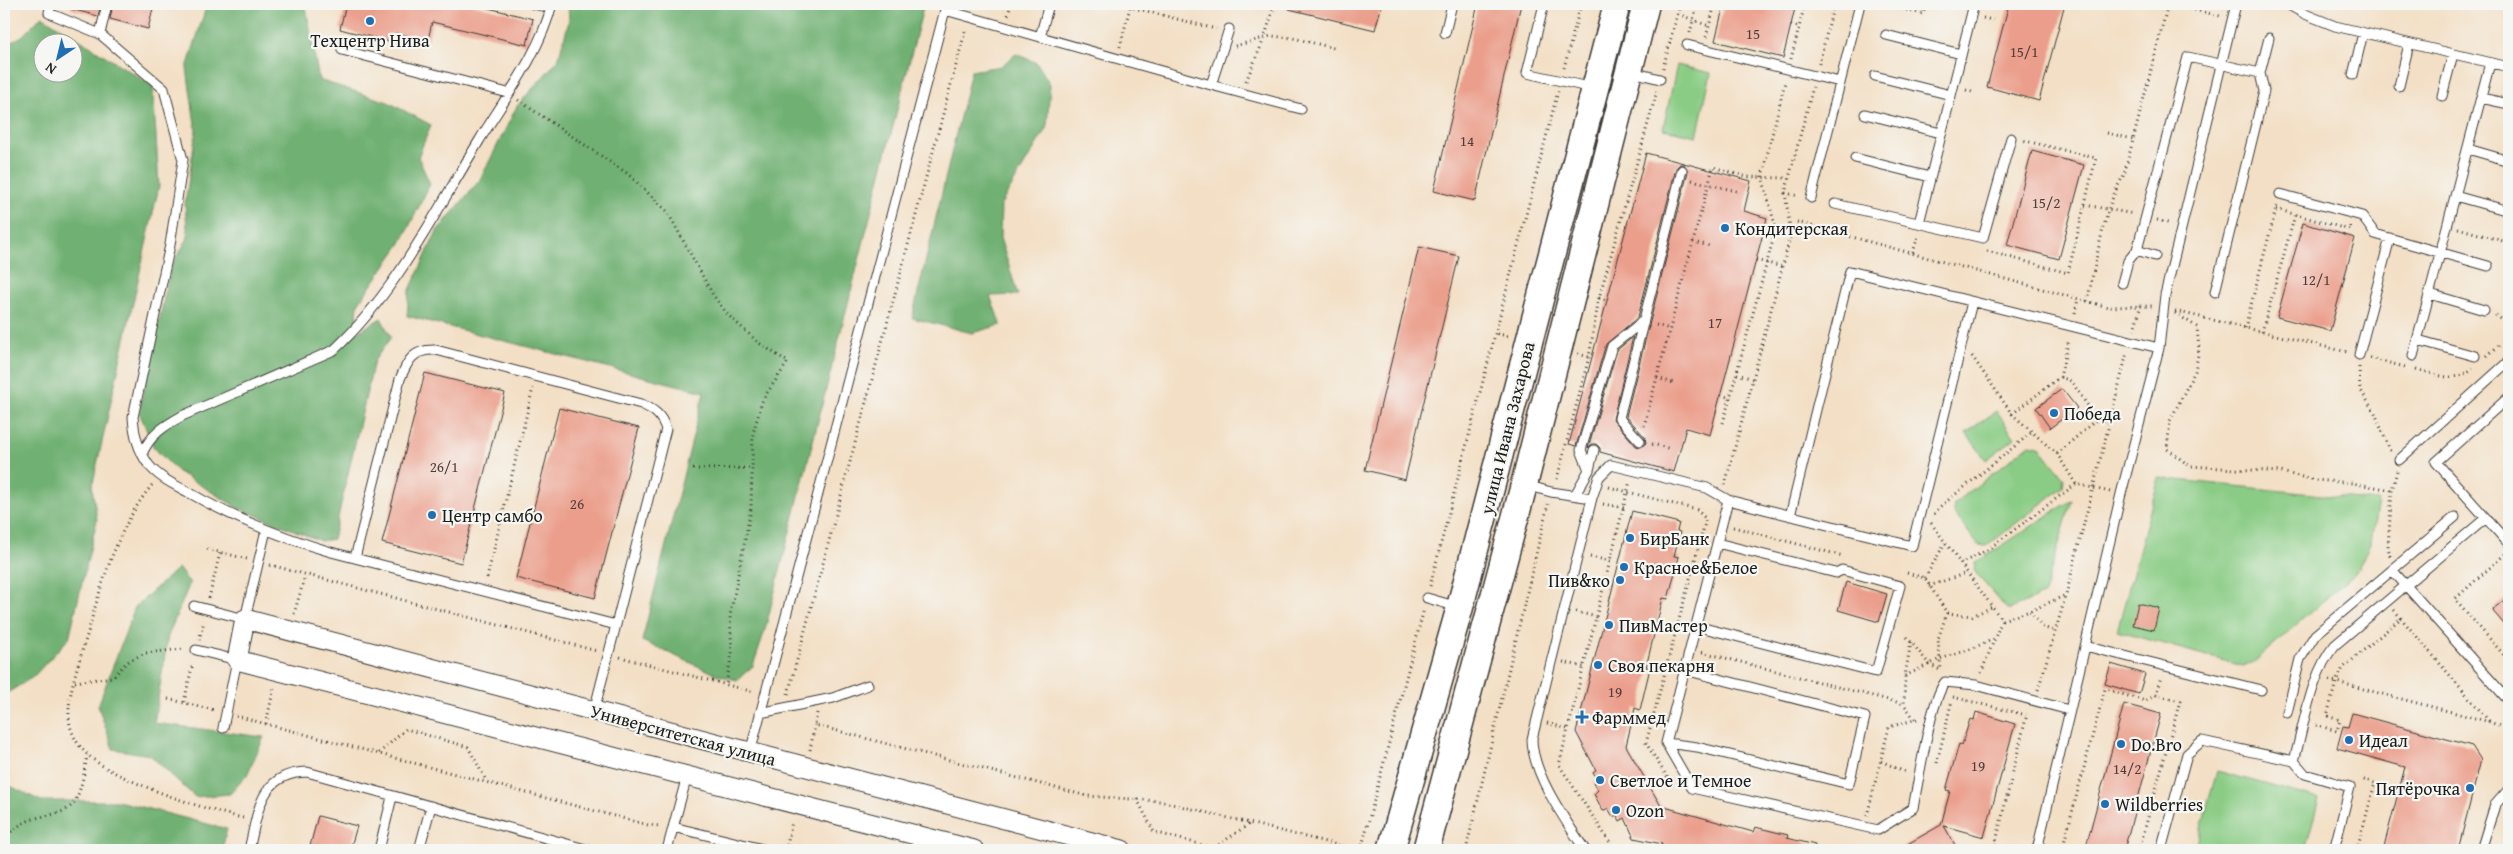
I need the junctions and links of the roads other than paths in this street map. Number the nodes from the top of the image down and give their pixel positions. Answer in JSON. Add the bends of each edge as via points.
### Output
{"nodes":[{"id":1,"x":51,"y":4,"type":"edge"},
{"id":2,"x":107,"y":4,"type":"edge"},
{"id":3,"x":533,"y":4,"type":"edge"},
{"id":4,"x":1049,"y":4,"type":"edge"},
{"id":5,"x":1452,"y":4,"type":"edge"},
{"id":6,"x":1544,"y":4,"type":"edge"},
{"id":7,"x":1617,"y":4,"type":"edge"},
{"id":8,"x":1646,"y":4,"type":"edge"},
{"id":9,"x":1860,"y":4,"type":"edge"},
{"id":10,"x":1974,"y":4,"type":"edge"},
{"id":11,"x":2236,"y":4,"type":"edge"},
{"id":12,"x":2287,"y":4,"type":"edge"},
{"id":13,"x":552,"y":6,"type":"edge"},
{"id":14,"x":1229,"y":29,"type":"dead end"},
{"id":15,"x":1445,"y":33,"type":"dead end"},
{"id":16,"x":2363,"y":33,"type":"junction"},
{"id":17,"x":100,"y":34,"type":"junction"},
{"id":18,"x":1886,"y":35,"type":"dead end"},
{"id":19,"x":1040,"y":37,"type":"junction"},
{"id":20,"x":2269,"y":38,"type":"dead end"},
{"id":21,"x":2409,"y":44,"type":"junction"},
{"id":22,"x":1686,"y":45,"type":"road end"},
{"id":23,"x":342,"y":50,"type":"dead end"},
{"id":24,"x":1961,"y":54,"type":"junction"},
{"id":25,"x":2453,"y":54,"type":"junction"},
{"id":26,"x":2490,"y":63,"type":"junction"},
{"id":27,"x":2220,"y":64,"type":"junction"},
{"id":28,"x":2509,"y":67,"type":"edge"},
{"id":29,"x":1628,"y":70,"type":"junction"},
{"id":30,"x":2260,"y":74,"type":"junction"},
{"id":31,"x":2353,"y":75,"type":"dead end"},
{"id":32,"x":1875,"y":76,"type":"dead end"},
{"id":33,"x":1660,"y":79,"type":"road end"},
{"id":34,"x":1840,"y":82,"type":"junction"},
{"id":35,"x":1211,"y":84,"type":"junction"},
{"id":36,"x":2399,"y":86,"type":"dead end"},
{"id":37,"x":1594,"y":89,"type":"junction"},
{"id":38,"x":508,"y":93,"type":"junction"},
{"id":39,"x":1951,"y":95,"type":"junction"},
{"id":40,"x":2442,"y":96,"type":"dead end"},
{"id":41,"x":2481,"y":98,"type":"junction"},
{"id":42,"x":2509,"y":104,"type":"edge"},
{"id":43,"x":1301,"y":109,"type":"dead end"},
{"id":44,"x":1865,"y":114,"type":"dead end"},
{"id":45,"x":1941,"y":133,"type":"junction"},
{"id":46,"x":2011,"y":138,"type":"road end"},
{"id":47,"x":2468,"y":149,"type":"junction"},
{"id":48,"x":1855,"y":158,"type":"dead end"},
{"id":49,"x":2509,"y":161,"type":"edge"},
{"id":50,"x":1681,"y":174,"type":"road end"},
{"id":51,"x":1930,"y":177,"type":"junction"},
{"id":52,"x":2280,"y":194,"type":"road end"},
{"id":53,"x":2455,"y":196,"type":"junction"},
{"id":54,"x":1811,"y":198,"type":"dead end"},
{"id":55,"x":1835,"y":204,"type":"dead end"},
{"id":56,"x":2509,"y":211,"type":"edge"},
{"id":57,"x":1919,"y":223,"type":"junction"},
{"id":58,"x":2390,"y":238,"type":"junction"},
{"id":59,"x":2137,"y":250,"type":"junction"},
{"id":60,"x":2441,"y":252,"type":"junction"},
{"id":61,"x":2155,"y":256,"type":"dead end"},
{"id":62,"x":2488,"y":266,"type":"dead end"},
{"id":63,"x":2122,"y":283,"type":"dead end"},
{"id":64,"x":2216,"y":292,"type":"dead end"},
{"id":65,"x":2430,"y":294,"type":"junction"},
{"id":66,"x":1972,"y":302,"type":"junction"},
{"id":67,"x":2484,"y":310,"type":"dead end"},
{"id":68,"x":1642,"y":322,"type":"junction"},
{"id":69,"x":2418,"y":340,"type":"junction"},
{"id":70,"x":2159,"y":348,"type":"junction"},
{"id":71,"x":2359,"y":356,"type":"road end"},
{"id":72,"x":2413,"y":356,"type":"dead end"},
{"id":73,"x":2475,"y":356,"type":"dead end"},
{"id":74,"x":2509,"y":361,"type":"edge"},
{"id":75,"x":2509,"y":397,"type":"edge"},
{"id":76,"x":1640,"y":441,"type":"road end"},
{"id":77,"x":1594,"y":450,"type":"dead end"},
{"id":78,"x":142,"y":454,"type":"junction"},
{"id":79,"x":2399,"y":460,"type":"road end"},
{"id":80,"x":1589,"y":470,"type":"junction"},
{"id":81,"x":1524,"y":485,"type":"junction"},
{"id":82,"x":1576,"y":495,"type":"junction"},
{"id":83,"x":1724,"y":498,"type":"junction"},
{"id":84,"x":1591,"y":500,"type":"junction"},
{"id":85,"x":1790,"y":516,"type":"junction"},
{"id":86,"x":2455,"y":517,"type":"dead end"},
{"id":87,"x":2486,"y":518,"type":"junction"},
{"id":88,"x":266,"y":530,"type":"junction"},
{"id":89,"x":1717,"y":542,"type":"junction"},
{"id":90,"x":2509,"y":544,"type":"edge"},
{"id":91,"x":355,"y":558,"type":"junction"},
{"id":92,"x":2393,"y":571,"type":"junction"},
{"id":93,"x":2406,"y":586,"type":"junction"},
{"id":94,"x":1427,"y":598,"type":"road end"},
{"id":95,"x":194,"y":606,"type":"dead end"},
{"id":96,"x":1460,"y":607,"type":"junction"},
{"id":97,"x":245,"y":619,"type":"junction"},
{"id":98,"x":616,"y":625,"type":"junction"},
{"id":99,"x":1696,"y":626,"type":"junction"},
{"id":100,"x":2085,"y":646,"type":"junction"},
{"id":101,"x":196,"y":650,"type":"road end"},
{"id":102,"x":237,"y":660,"type":"junction"},
{"id":103,"x":1685,"y":670,"type":"junction"},
{"id":104,"x":868,"y":685,"type":"dead end"},
{"id":105,"x":2261,"y":690,"type":"dead end"},
{"id":106,"x":2509,"y":701,"type":"edge"},
{"id":107,"x":2069,"y":710,"type":"junction"},
{"id":108,"x":594,"y":712,"type":"junction"},
{"id":109,"x":760,"y":713,"type":"junction"},
{"id":110,"x":2287,"y":713,"type":"dead end"},
{"id":111,"x":223,"y":728,"type":"dead end"},
{"id":112,"x":1666,"y":742,"type":"junction"},
{"id":113,"x":750,"y":753,"type":"junction"},
{"id":114,"x":2294,"y":761,"type":"junction"},
{"id":115,"x":687,"y":776,"type":"junction"},
{"id":116,"x":2509,"y":789,"type":"edge"},
{"id":117,"x":392,"y":797,"type":"junction"},
{"id":118,"x":431,"y":806,"type":"junction"},
{"id":119,"x":673,"y":827,"type":"junction"},
{"id":120,"x":249,"y":850,"type":"edge"},
{"id":121,"x":378,"y":850,"type":"edge"},
{"id":122,"x":420,"y":850,"type":"edge"},
{"id":123,"x":589,"y":850,"type":"edge"},
{"id":124,"x":667,"y":850,"type":"edge"},
{"id":125,"x":767,"y":850,"type":"edge"},
{"id":126,"x":974,"y":850,"type":"edge"},
{"id":127,"x":1122,"y":850,"type":"edge"},
{"id":128,"x":1391,"y":850,"type":"edge"},
{"id":129,"x":1426,"y":850,"type":"edge"},
{"id":130,"x":1585,"y":850,"type":"edge"},
{"id":131,"x":2037,"y":850,"type":"edge"},
{"id":132,"x":2161,"y":850,"type":"edge"},
{"id":133,"x":2334,"y":850,"type":"edge"},
{"id":134,"x":2481,"y":850,"type":"edge"}],
"edges":[{"from":1,"to":17,"type":"lane","via":[[49,13]]},
{"from":2,"to":17,"type":"lane"},
{"from":3,"to":13,"type":"lane"},
{"from":4,"to":19,"type":"lane"},
{"from":5,"to":15,"type":"lane"},
{"from":6,"to":37,"type":"lane","via":[[1527,73]]},
{"from":7,"to":37,"type":"main road","name":"улица Ивана Захарова"},
{"from":8,"to":29,"type":"main road","name":"улица Ивана Захарова"},
{"from":9,"to":34,"type":"lane"},
{"from":10,"to":24,"type":"lane"},
{"from":11,"to":27,"type":"lane"},
{"from":12,"to":16,"type":"lane","via":[[2335,26]]},
{"from":13,"to":38,"type":"lane","via":[[536,46]]},
{"from":14,"to":35,"type":"lane"},
{"from":16,"to":21,"type":"lane"},
{"from":16,"to":31,"type":"lane"},
{"from":17,"to":78,"type":"lane","via":[[164,89],[183,160],[170,245],[133,417],[134,433]]},
{"from":18,"to":24,"type":"lane"},
{"from":19,"to":35,"type":"lane"},
{"from":19,"to":109,"type":"lane","via":[[945,10]]},
{"from":20,"to":30,"type":"lane"},
{"from":21,"to":25,"type":"lane"},
{"from":21,"to":36,"type":"lane"},
{"from":22,"to":34,"type":"lane"},
{"from":23,"to":38,"type":"lane"},
{"from":24,"to":39,"type":"lane"},
{"from":25,"to":26,"type":"lane"},
{"from":25,"to":40,"type":"lane"},
{"from":26,"to":28,"type":"lane"},
{"from":26,"to":41,"type":"lane"},
{"from":27,"to":30,"type":"lane"},
{"from":27,"to":59,"type":"lane","via":[[2188,57]]},
{"from":27,"to":70,"type":"lane","via":[[2175,252]]},
{"from":29,"to":33,"type":"lane"},
{"from":29,"to":81,"type":"main road","name":"улица Ивана Захарова"},
{"from":30,"to":64,"type":"lane","via":[[2264,91]]},
{"from":32,"to":39,"type":"lane"},
{"from":34,"to":54,"type":"lane"},
{"from":35,"to":43,"type":"lane"},
{"from":37,"to":96,"type":"main road","name":"улица Ивана Захарова"},
{"from":38,"to":78,"type":"lane","via":[[397,273],[352,333],[334,350],[164,426],[151,437]]},
{"from":39,"to":45,"type":"lane"},
{"from":41,"to":42,"type":"lane"},
{"from":41,"to":47,"type":"lane"},
{"from":44,"to":45,"type":"lane"},
{"from":45,"to":51,"type":"lane"},
{"from":46,"to":57,"type":"lane","via":[[1983,238]]},
{"from":47,"to":49,"type":"lane"},
{"from":47,"to":53,"type":"lane"},
{"from":48,"to":51,"type":"lane"},
{"from":50,"to":68,"type":"lane"},
{"from":51,"to":57,"type":"lane"},
{"from":52,"to":58,"type":"lane","via":[[2362,216],[2375,234]]},
{"from":53,"to":56,"type":"lane"},
{"from":53,"to":60,"type":"lane"},
{"from":55,"to":57,"type":"lane"},
{"from":58,"to":60,"type":"lane"},
{"from":58,"to":71,"type":"lane"},
{"from":59,"to":61,"type":"lane"},
{"from":59,"to":63,"type":"lane","via":[[2128,261]]},
{"from":60,"to":62,"type":"lane"},
{"from":60,"to":65,"type":"lane"},
{"from":65,"to":67,"type":"lane"},
{"from":65,"to":69,"type":"lane"},
{"from":66,"to":70,"type":"lane"},
{"from":66,"to":85,"type":"lane","via":[[1850,272]]},
{"from":66,"to":85,"type":"lane","via":[[1912,546]]},
{"from":68,"to":76,"type":"lane","via":[[1619,418]]},
{"from":68,"to":80,"type":"lane","via":[[1612,346],[1581,450]]},
{"from":69,"to":72,"type":"lane"},
{"from":69,"to":73,"type":"lane"},
{"from":70,"to":100,"type":"lane"},
{"from":74,"to":79,"type":"lane"},
{"from":75,"to":87,"type":"lane","via":[[2436,462]]},
{"from":77,"to":80,"type":"lane"},
{"from":78,"to":88,"type":"lane","via":[[159,476]]},
{"from":80,"to":82,"type":"lane"},
{"from":81,"to":82,"type":"lane"},
{"from":81,"to":129,"type":"main road","name":"улица Ивана Захарова"},
{"from":82,"to":84,"type":"lane"},
{"from":83,"to":84,"type":"lane","via":[[1707,488],[1611,465],[1599,477]]},
{"from":83,"to":85,"type":"lane"},
{"from":83,"to":89,"type":"lane"},
{"from":84,"to":130,"type":"lane","via":[[1532,739],[1532,752],[1543,778]]},
{"from":86,"to":92,"type":"lane"},
{"from":87,"to":90,"type":"lane"},
{"from":87,"to":93,"type":"lane"},
{"from":88,"to":91,"type":"lane"},
{"from":88,"to":97,"type":"lane"},
{"from":89,"to":99,"type":"lane"},
{"from":89,"to":99,"type":"lane","via":[[1900,586],[1876,672]]},
{"from":91,"to":98,"type":"lane"},
{"from":91,"to":98,"type":"lane","via":[[400,379],[413,356],[424,350],[436,350],[641,404],[662,417],[666,429]]},
{"from":92,"to":93,"type":"lane"},
{"from":92,"to":110,"type":"lane","via":[[2315,635],[2300,659]]},
{"from":93,"to":106,"type":"lane"},
{"from":93,"to":114,"type":"lane","via":[[2327,654]]},
{"from":94,"to":96,"type":"lane"},
{"from":95,"to":97,"type":"lane"},
{"from":96,"to":128,"type":"main road","name":"улица Ивана Захарова"},
{"from":97,"to":102,"type":"street"},
{"from":97,"to":108,"type":"street","name":"Университетская улица"},
{"from":98,"to":108,"type":"lane"},
{"from":99,"to":103,"type":"lane"},
{"from":100,"to":105,"type":"lane"},
{"from":100,"to":107,"type":"lane"},
{"from":101,"to":102,"type":"lane"},
{"from":102,"to":111,"type":"lane"},
{"from":102,"to":115,"type":"street","name":"Университетская улица"},
{"from":103,"to":112,"type":"lane"},
{"from":103,"to":112,"type":"lane","via":[[1865,717],[1850,784]]},
{"from":104,"to":109,"type":"lane","via":[[833,698]]},
{"from":107,"to":112,"type":"lane","via":[[1976,685],[1945,682],[1932,717],[1913,808],[1878,830],[1692,788]]},
{"from":107,"to":131,"type":"lane"},
{"from":108,"to":113,"type":"street","name":"Университетская улица"},
{"from":109,"to":113,"type":"lane"},
{"from":113,"to":127,"type":"street","name":"Университетская улица"},
{"from":114,"to":132,"type":"lane","via":[[2202,741],[2187,754]]},
{"from":114,"to":133,"type":"lane","via":[[2305,774],[2350,787]]},
{"from":115,"to":119,"type":"lane"},
{"from":115,"to":126,"type":"street","name":"Университетская улица"},
{"from":116,"to":134,"type":"lane","via":[[2495,805]]},
{"from":117,"to":118,"type":"lane"},
{"from":117,"to":120,"type":"lane","via":[[307,772],[292,772],[278,778],[260,800]]},
{"from":117,"to":121,"type":"lane"},
{"from":118,"to":122,"type":"lane"},
{"from":118,"to":123,"type":"lane"},
{"from":119,"to":124,"type":"lane"},
{"from":119,"to":125,"type":"lane"}]}
